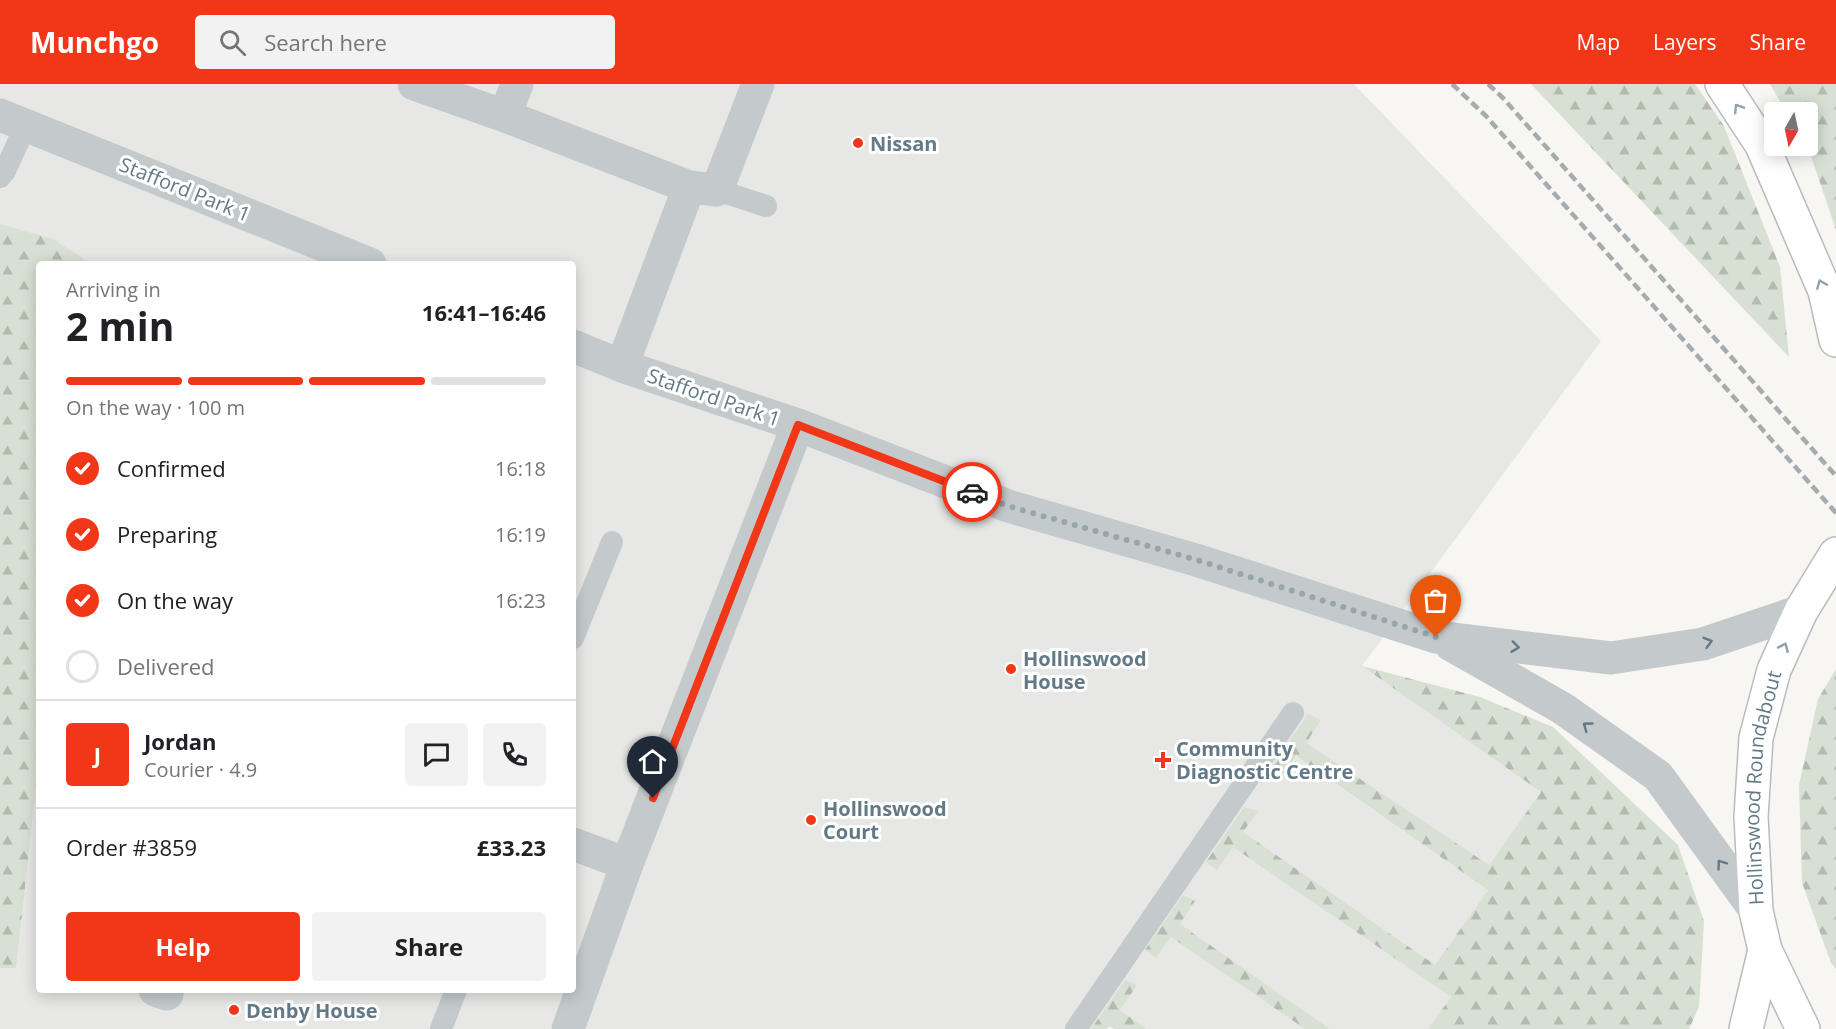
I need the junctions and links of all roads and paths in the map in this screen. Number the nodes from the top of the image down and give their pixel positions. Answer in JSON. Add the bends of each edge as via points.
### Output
{"nodes":[{"id":1,"x":414,"y":84,"type":"edge"},
{"id":2,"x":517,"y":84,"type":"edge"},
{"id":3,"x":758,"y":84,"type":"edge"},
{"id":4,"x":1722,"y":84,"type":"edge"},
{"id":5,"x":505,"y":116,"type":"junction"},
{"id":6,"x":13,"y":120,"type":"edge"},
{"id":7,"x":0,"y":177,"type":"edge"},
{"id":8,"x":703,"y":189,"type":"junction"},
{"id":9,"x":766,"y":206,"type":"dead end"},
{"id":10,"x":363,"y":261,"type":"edge"},
{"id":11,"x":1836,"y":340,"type":"edge"},
{"id":12,"x":576,"y":347,"type":"edge"},
{"id":13,"x":622,"y":366,"type":"junction"},
{"id":14,"x":798,"y":425,"type":"junction"},
{"id":15,"x":612,"y":542,"type":"dead end"},
{"id":16,"x":1836,"y":554,"type":"edge"},
{"id":17,"x":1808,"y":599,"type":"junction"},
{"id":18,"x":576,"y":631,"type":"edge"},
{"id":19,"x":1436,"y":637,"type":"junction"},
{"id":20,"x":1293,"y":714,"type":"dead end"},
{"id":21,"x":576,"y":845,"type":"edge"},
{"id":22,"x":627,"y":864,"type":"junction"},
{"id":23,"x":1756,"y":911,"type":"junction"},
{"id":24,"x":1765,"y":950,"type":"junction"},
{"id":25,"x":455,"y":993,"type":"edge"},
{"id":26,"x":441,"y":1029,"type":"edge"},
{"id":27,"x":568,"y":1029,"type":"edge"},
{"id":28,"x":1076,"y":1029,"type":"edge"},
{"id":29,"x":1746,"y":1029,"type":"edge"},
{"id":30,"x":1803,"y":1029,"type":"edge"}],
"edges":[{"from":1,"to":5,"type":"street"},
{"from":2,"to":5,"type":"street"},
{"from":3,"to":8,"type":"street"},
{"from":11,"to":4,"type":"main road","one_way":true,"via":[[1825,291],[1762,145]]},
{"from":5,"to":8,"type":"street"},
{"from":6,"to":7,"type":"lane","via":[[5,171]]},
{"from":6,"to":10,"type":"street","name":"Stafford Park 1"},
{"from":8,"to":9,"type":"lane"},
{"from":8,"to":13,"type":"street"},
{"from":12,"to":13,"type":"street","name":"Stafford Park 1"},
{"from":13,"to":14,"type":"street","name":"Stafford Park 1"},
{"from":14,"to":19,"type":"street","name":"Stafford Park 1","via":[[1008,506],[1197,560]]},
{"from":14,"to":22,"type":"street"},
{"from":15,"to":18,"type":"lane"},
{"from":16,"to":17,"type":"main road","name":"Hollinswood Roundabout"},
{"from":19,"to":17,"type":"street","one_way":true,"via":[[1611,658],[1703,644]]},
{"from":23,"to":17,"type":"main road","name":"Hollinswood Roundabout","one_way":true,"via":[[1751,817],[1756,738],[1774,670]]},
{"from":23,"to":19,"type":"street","one_way":true,"via":[[1658,776],[1562,708]]},
{"from":20,"to":28,"type":"lane"},
{"from":21,"to":22,"type":"street"},
{"from":22,"to":27,"type":"street"},
{"from":23,"to":24,"type":"main road","name":"Hollinswood Roundabout"},
{"from":24,"to":29,"type":"main road"},
{"from":24,"to":30,"type":"main road","name":"Hollinswood Roundabout"},
{"from":25,"to":26,"type":"lane"}]}
